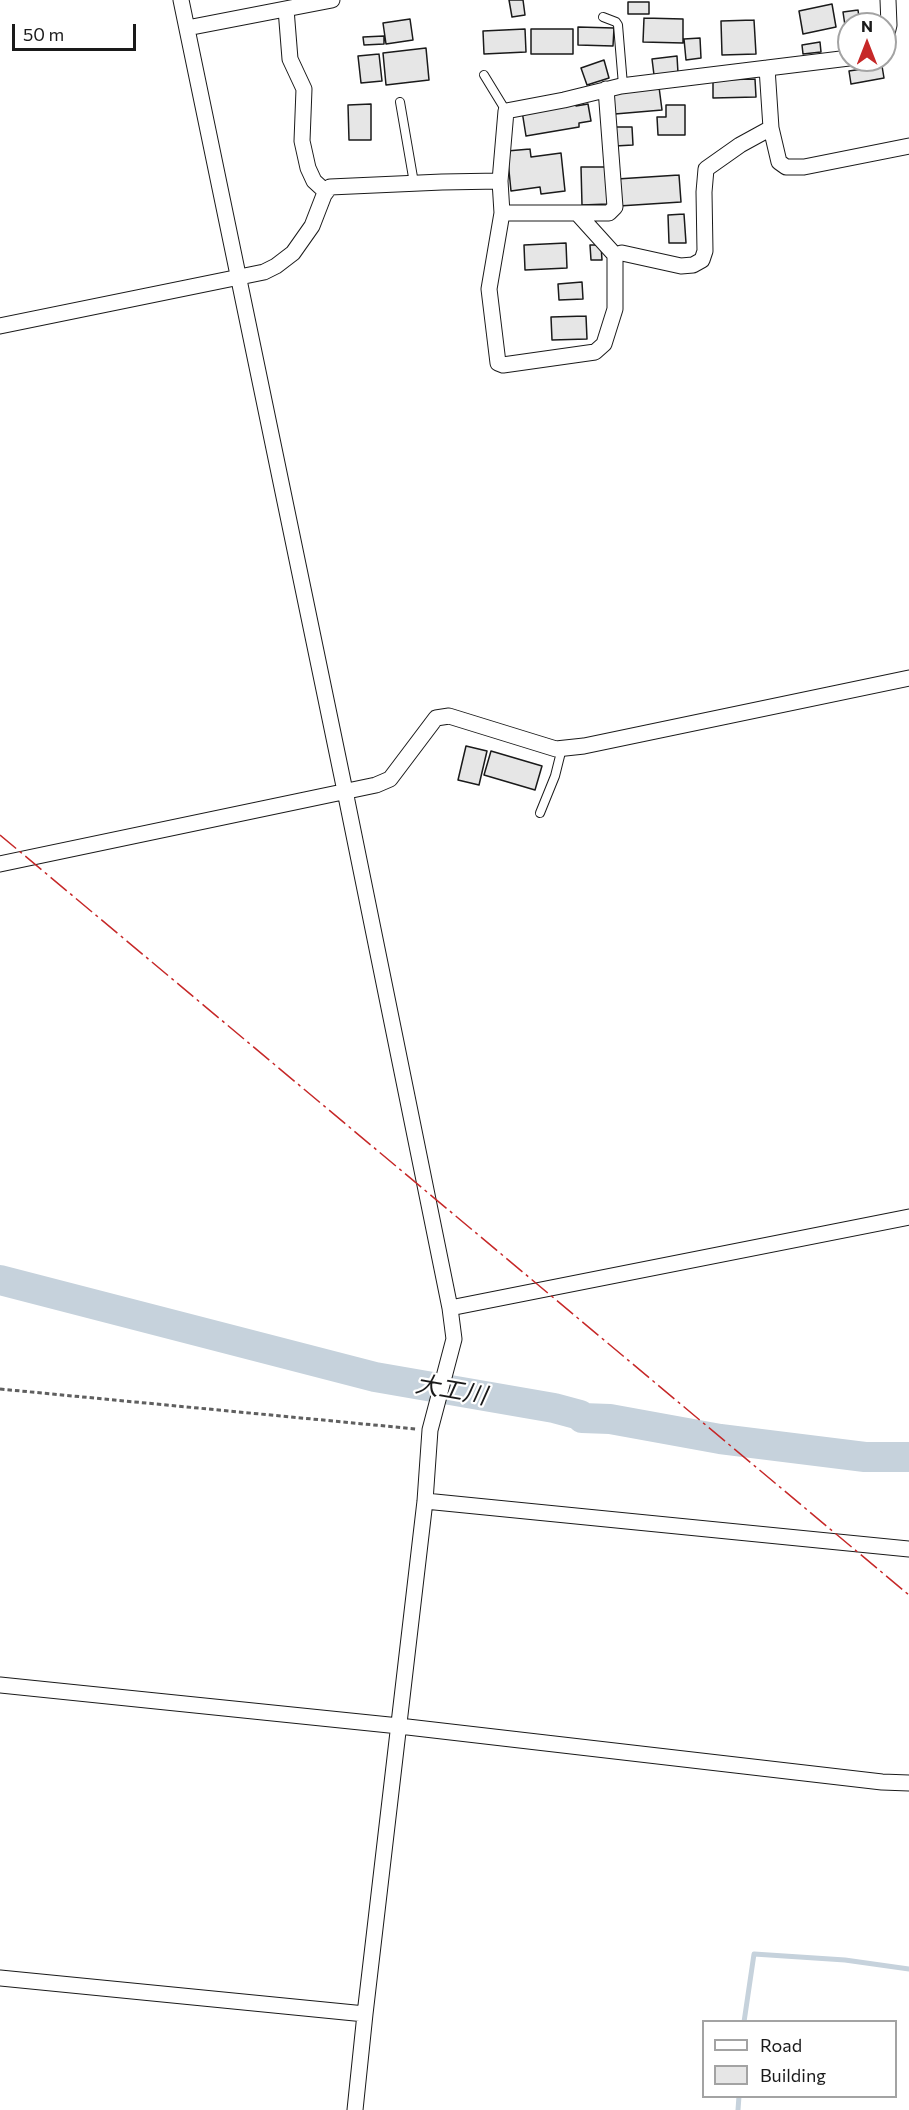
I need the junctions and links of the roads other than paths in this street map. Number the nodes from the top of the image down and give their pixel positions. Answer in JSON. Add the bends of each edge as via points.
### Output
{"nodes":[{"id":1,"x":181,"y":0,"type":"edge"},
{"id":2,"x":332,"y":0,"type":"edge"},
{"id":3,"x":286,"y":9,"type":"junction"},
{"id":4,"x":603,"y":17,"type":"dead end"},
{"id":5,"x":187,"y":28,"type":"junction"},
{"id":6,"x":837,"y":59,"type":"edge"},
{"id":7,"x":767,"y":68,"type":"junction"},
{"id":8,"x":484,"y":75,"type":"dead end"},
{"id":9,"x":623,"y":85,"type":"junction"},
{"id":10,"x":606,"y":89,"type":"junction"},
{"id":11,"x":400,"y":102,"type":"dead end"},
{"id":12,"x":506,"y":111,"type":"junction"},
{"id":13,"x":771,"y":128,"type":"junction"},
{"id":14,"x":909,"y":146,"type":"edge"},
{"id":15,"x":500,"y":181,"type":"junction"},
{"id":16,"x":414,"y":183,"type":"junction"},
{"id":17,"x":326,"y":192,"type":"junction"},
{"id":18,"x":502,"y":213,"type":"junction"},
{"id":19,"x":577,"y":213,"type":"junction"},
{"id":20,"x":615,"y":255,"type":"junction"},
{"id":21,"x":238,"y":277,"type":"junction"},
{"id":22,"x":0,"y":326,"type":"edge"},
{"id":23,"x":909,"y":678,"type":"edge"},
{"id":24,"x":562,"y":748,"type":"junction"},
{"id":25,"x":345,"y":791,"type":"junction"},
{"id":26,"x":540,"y":813,"type":"dead end"},
{"id":27,"x":0,"y":864,"type":"edge"},
{"id":28,"x":909,"y":1217,"type":"edge"},
{"id":29,"x":450,"y":1308,"type":"junction"},
{"id":30,"x":425,"y":1501,"type":"junction"},
{"id":31,"x":909,"y":1549,"type":"edge"},
{"id":32,"x":0,"y":1685,"type":"edge"},
{"id":33,"x":399,"y":1726,"type":"junction"},
{"id":34,"x":909,"y":1783,"type":"edge"},
{"id":35,"x":0,"y":1978,"type":"edge"},
{"id":36,"x":365,"y":2014,"type":"junction"},
{"id":37,"x":355,"y":2110,"type":"edge"}],
"edges":[{"from":1,"to":5,"type":"street"},
{"from":2,"to":3,"type":"street"},
{"from":3,"to":5,"type":"street"},
{"from":3,"to":17,"type":"street","via":[[290,59],[304,89],[302,141],[314,181]]},
{"from":4,"to":9,"type":"lane","via":[[618,25]]},
{"from":5,"to":21,"type":"street"},
{"from":6,"to":7,"type":"street"},
{"from":7,"to":9,"type":"street"},
{"from":7,"to":13,"type":"street"},
{"from":8,"to":12,"type":"lane"},
{"from":9,"to":10,"type":"street"},
{"from":10,"to":12,"type":"street"},
{"from":10,"to":19,"type":"street","via":[[615,207],[609,213]]},
{"from":11,"to":16,"type":"lane"},
{"from":12,"to":15,"type":"street"},
{"from":13,"to":14,"type":"street","via":[[779,162],[786,167],[804,167]]},
{"from":13,"to":20,"type":"street","via":[[740,144],[706,169],[702,260],[681,266]]},
{"from":15,"to":16,"type":"street"},
{"from":15,"to":18,"type":"street"},
{"from":16,"to":17,"type":"street","via":[[330,187]]},
{"from":17,"to":21,"type":"street","via":[[312,225],[293,253],[264,272]]},
{"from":18,"to":19,"type":"street"},
{"from":18,"to":20,"type":"street","via":[[489,289],[498,363],[503,365],[595,352],[604,344],[615,309]]},
{"from":19,"to":20,"type":"street"},
{"from":21,"to":22,"type":"street"},
{"from":21,"to":25,"type":"street"},
{"from":23,"to":24,"type":"street"},
{"from":24,"to":25,"type":"street","via":[[449,716],[436,717],[390,779]]},
{"from":24,"to":26,"type":"lane"},
{"from":25,"to":27,"type":"street"},
{"from":25,"to":29,"type":"street"},
{"from":28,"to":29,"type":"street"},
{"from":29,"to":30,"type":"street","via":[[454,1339],[430,1430]]},
{"from":30,"to":31,"type":"street"},
{"from":30,"to":33,"type":"street"},
{"from":32,"to":33,"type":"street"},
{"from":33,"to":34,"type":"street"},
{"from":33,"to":36,"type":"street"},
{"from":35,"to":36,"type":"street"},
{"from":36,"to":37,"type":"street"}]}
